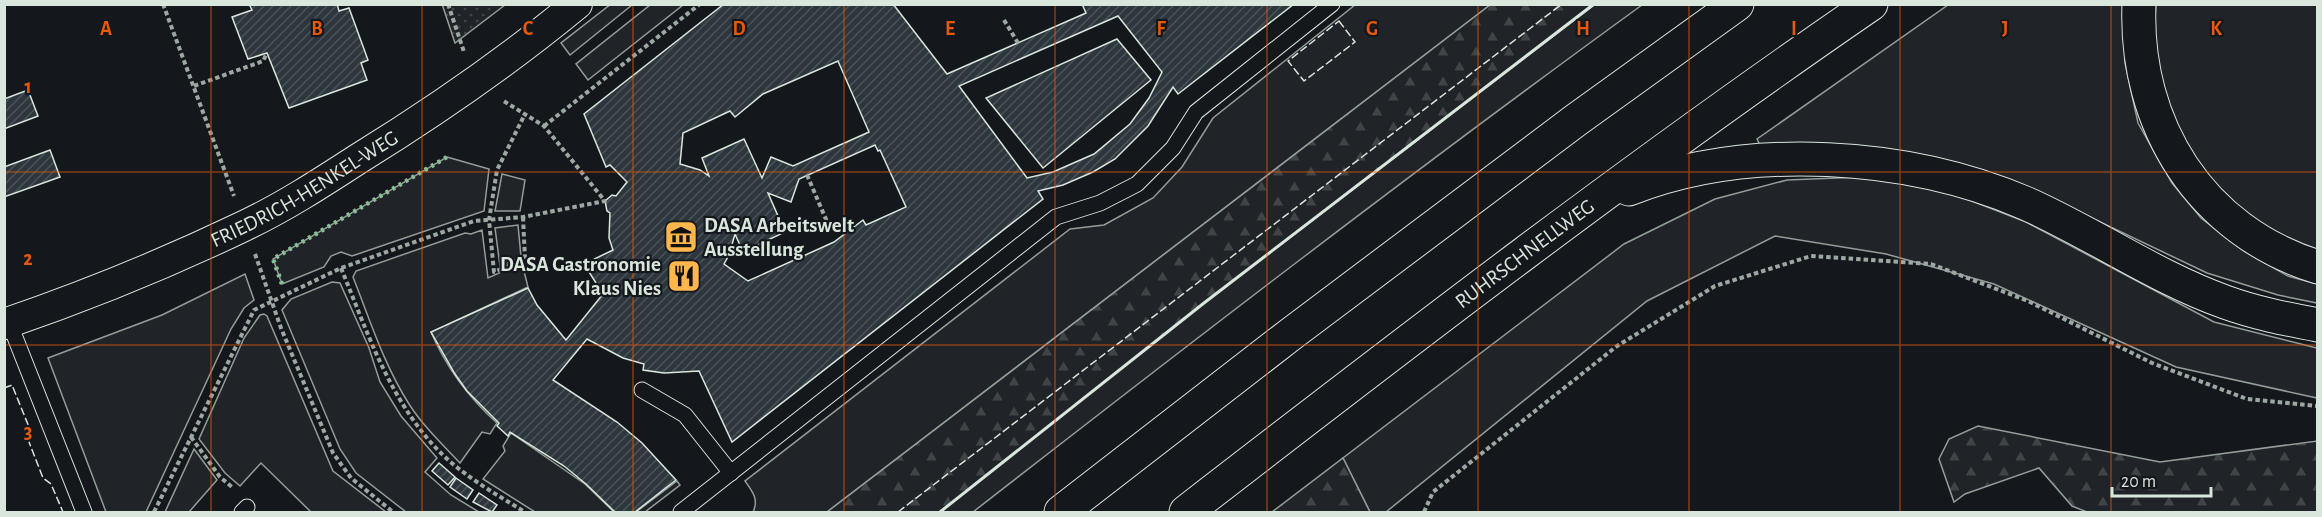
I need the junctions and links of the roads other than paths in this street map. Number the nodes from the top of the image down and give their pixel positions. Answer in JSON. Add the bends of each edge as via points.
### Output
{"nodes":[{"id":1,"x":577,"y":4,"type":"edge"},
{"id":2,"x":1332,"y":4,"type":"edge"},
{"id":3,"x":1737,"y":4,"type":"edge"},
{"id":4,"x":1871,"y":4,"type":"edge"},
{"id":5,"x":2139,"y":4,"type":"edge"},
{"id":6,"x":1552,"y":232,"type":"junction"},
{"id":7,"x":2318,"y":267,"type":"edge"},
{"id":8,"x":7,"y":323,"type":"edge"},
{"id":9,"x":2318,"y":325,"type":"edge"},
{"id":10,"x":642,"y":390,"type":"dead end"},
{"id":11,"x":731,"y":474,"type":"junction"},
{"id":12,"x":84,"y":513,"type":"edge"},
{"id":13,"x":681,"y":513,"type":"edge"},
{"id":14,"x":1061,"y":513,"type":"edge"},
{"id":15,"x":1186,"y":513,"type":"edge"}],
"edges":[{"from":1,"to":8,"type":"street","name":"FRIEDRICH-HENKEL-WEG","via":[[474,82],[326,180],[245,225]]},
{"from":2,"to":11,"type":"lane","via":[[1196,112],[1173,148],[1137,184],[1100,203],[1056,217]]},
{"from":3,"to":14,"type":"highway","via":[[1282,341]]},
{"from":4,"to":6,"type":"highway","name":"RUHRSCHNELLWEG"},
{"from":5,"to":7,"type":"highway","via":[[2138,31],[2145,78],[2158,122],[2174,155],[2197,188],[2225,217],[2289,258]]},
{"from":6,"to":9,"type":"highway","via":[[1620,193],[1700,168],[1821,160],[1896,165],[1980,186],[2026,204],[2224,302]]},
{"from":6,"to":15,"type":"highway","name":"RUHRSCHNELLWEG"},
{"from":8,"to":12,"type":"lane"},
{"from":10,"to":11,"type":"lane","via":[[685,416]]},
{"from":11,"to":13,"type":"lane"}]}
